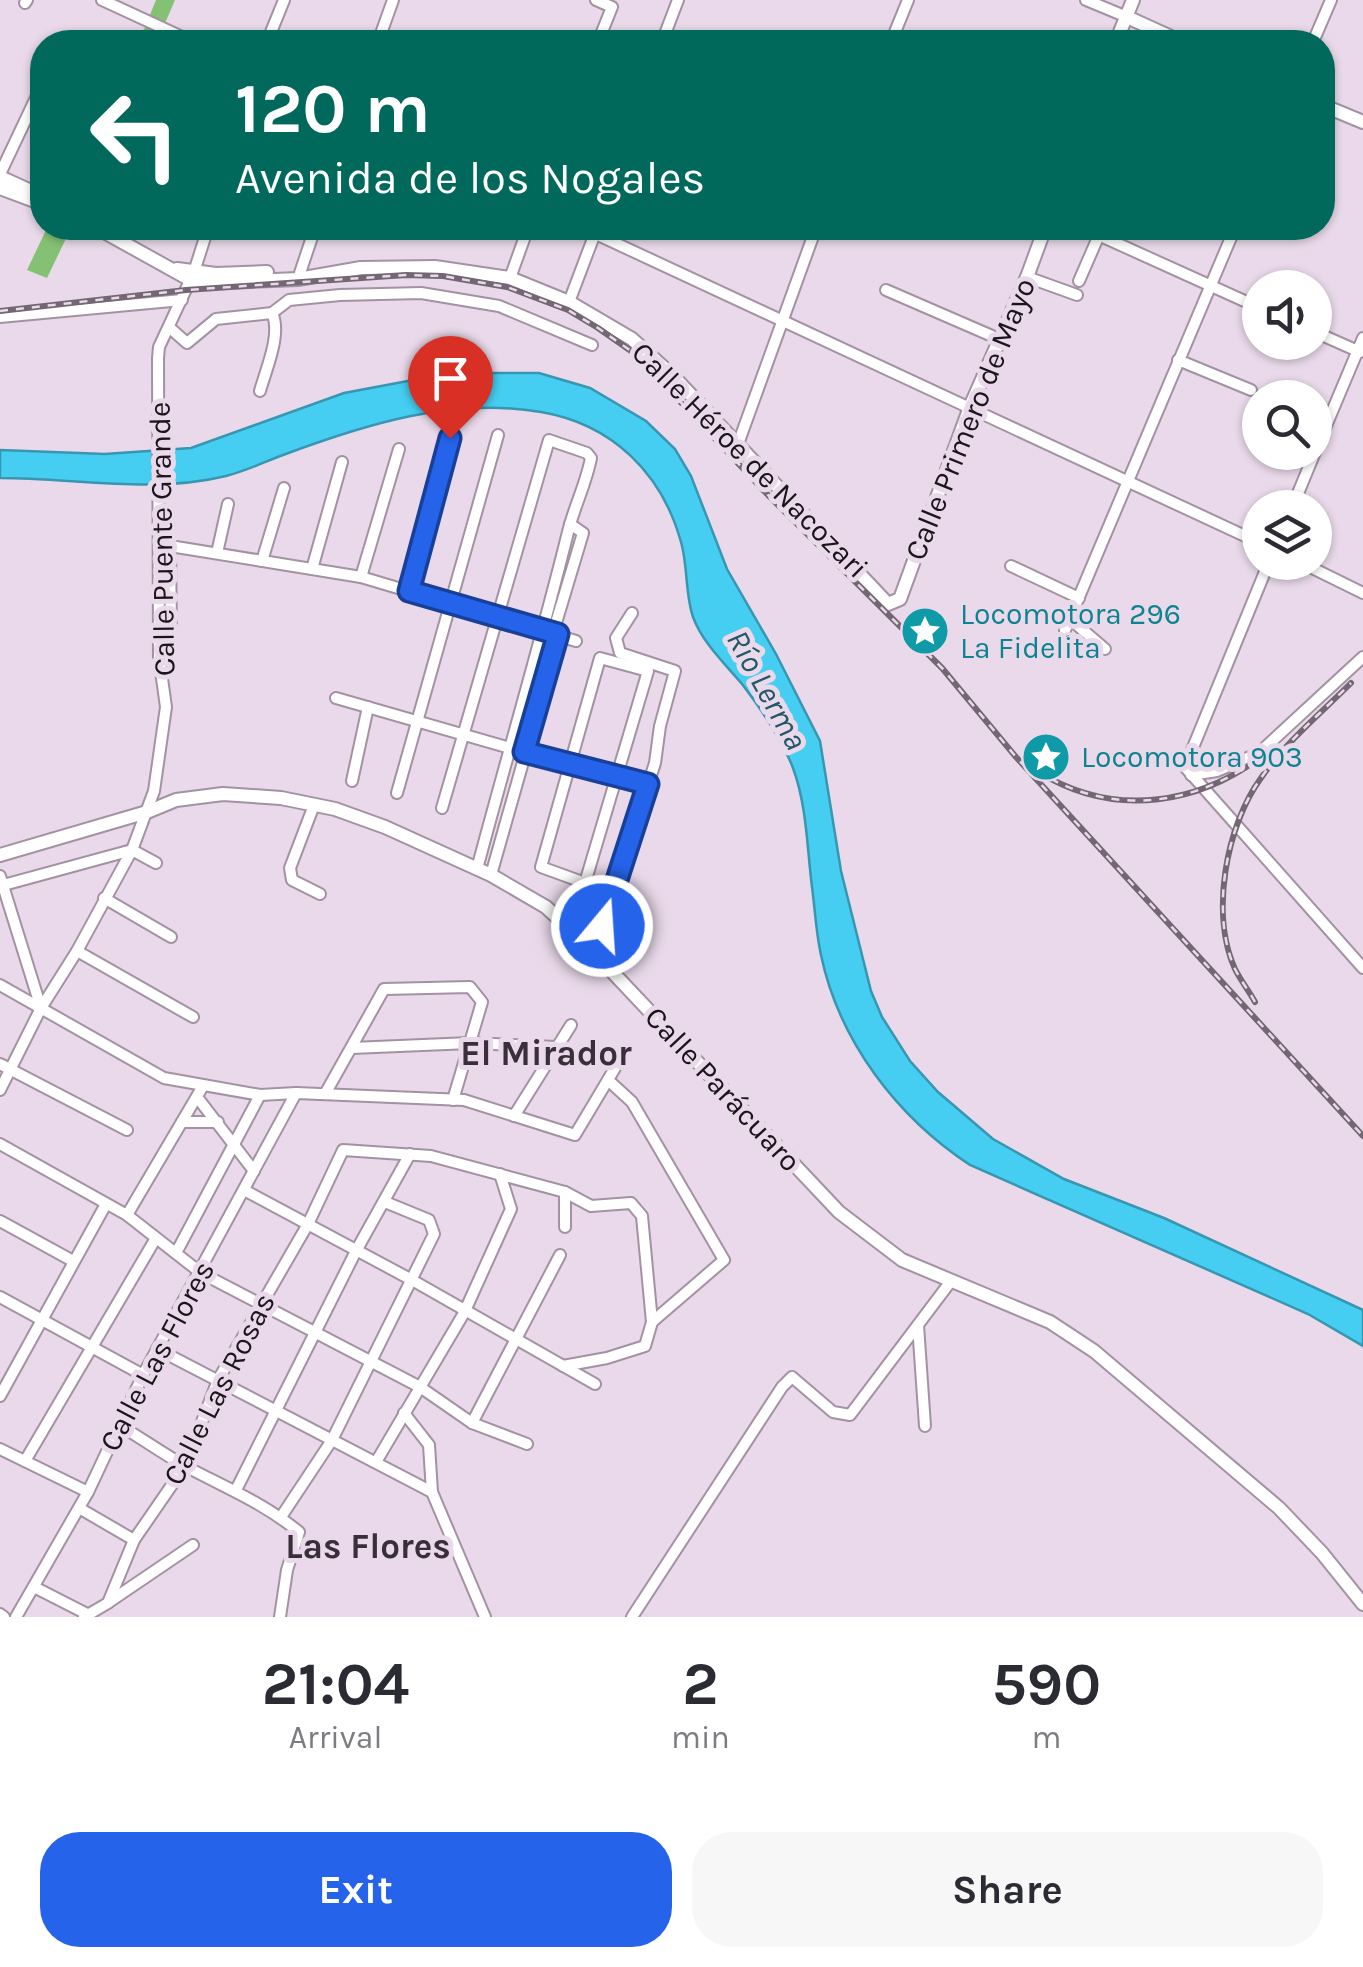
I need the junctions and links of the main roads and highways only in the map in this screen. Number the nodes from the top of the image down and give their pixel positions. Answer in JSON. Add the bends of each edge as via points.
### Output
{"nodes":[{"id":1,"x":1133,"y":0,"type":"edge"},
{"id":2,"x":1127,"y":18,"type":"junction"},
{"id":3,"x":1122,"y":30,"type":"edge"},
{"id":4,"x":1154,"y":30,"type":"edge"},
{"id":5,"x":1335,"y":110,"type":"edge"},
{"id":6,"x":1363,"y":122,"type":"edge"},
{"id":7,"x":0,"y":175,"type":"edge"},
{"id":8,"x":0,"y":188,"type":"edge"},
{"id":9,"x":30,"y":190,"type":"edge"},
{"id":10,"x":30,"y":199,"type":"edge"},
{"id":11,"x":120,"y":240,"type":"edge"},
{"id":12,"x":1040,"y":240,"type":"edge"},
{"id":13,"x":888,"y":604,"type":"joint"},
{"id":14,"x":0,"y":855,"type":"edge"},
{"id":15,"x":1363,"y":1604,"type":"edge"}],
"edges":[{"from":1,"to":2,"type":"main road"},
{"from":2,"to":3,"type":"main road"},
{"from":2,"to":4,"type":"main road"},
{"from":5,"to":6,"type":"main road"},
{"from":7,"to":9,"type":"main road"},
{"from":8,"to":10,"type":"main road"},
{"from":11,"to":13,"type":"main road","name":"Calle Héroe de Nacozari","via":[[192,277],[407,265],[510,278],[569,302],[632,339],[710,412]]},
{"from":12,"to":13,"type":"main road","name":"Calle Primero de Mayo","via":[[900,599]]},
{"from":14,"to":15,"type":"main road","name":"Calle Parácuaro","via":[[176,800],[224,794],[314,805],[385,827],[492,876],[546,907],[585,943],[839,1212],[902,1260],[1050,1322],[1094,1351],[1279,1508]]}]}
